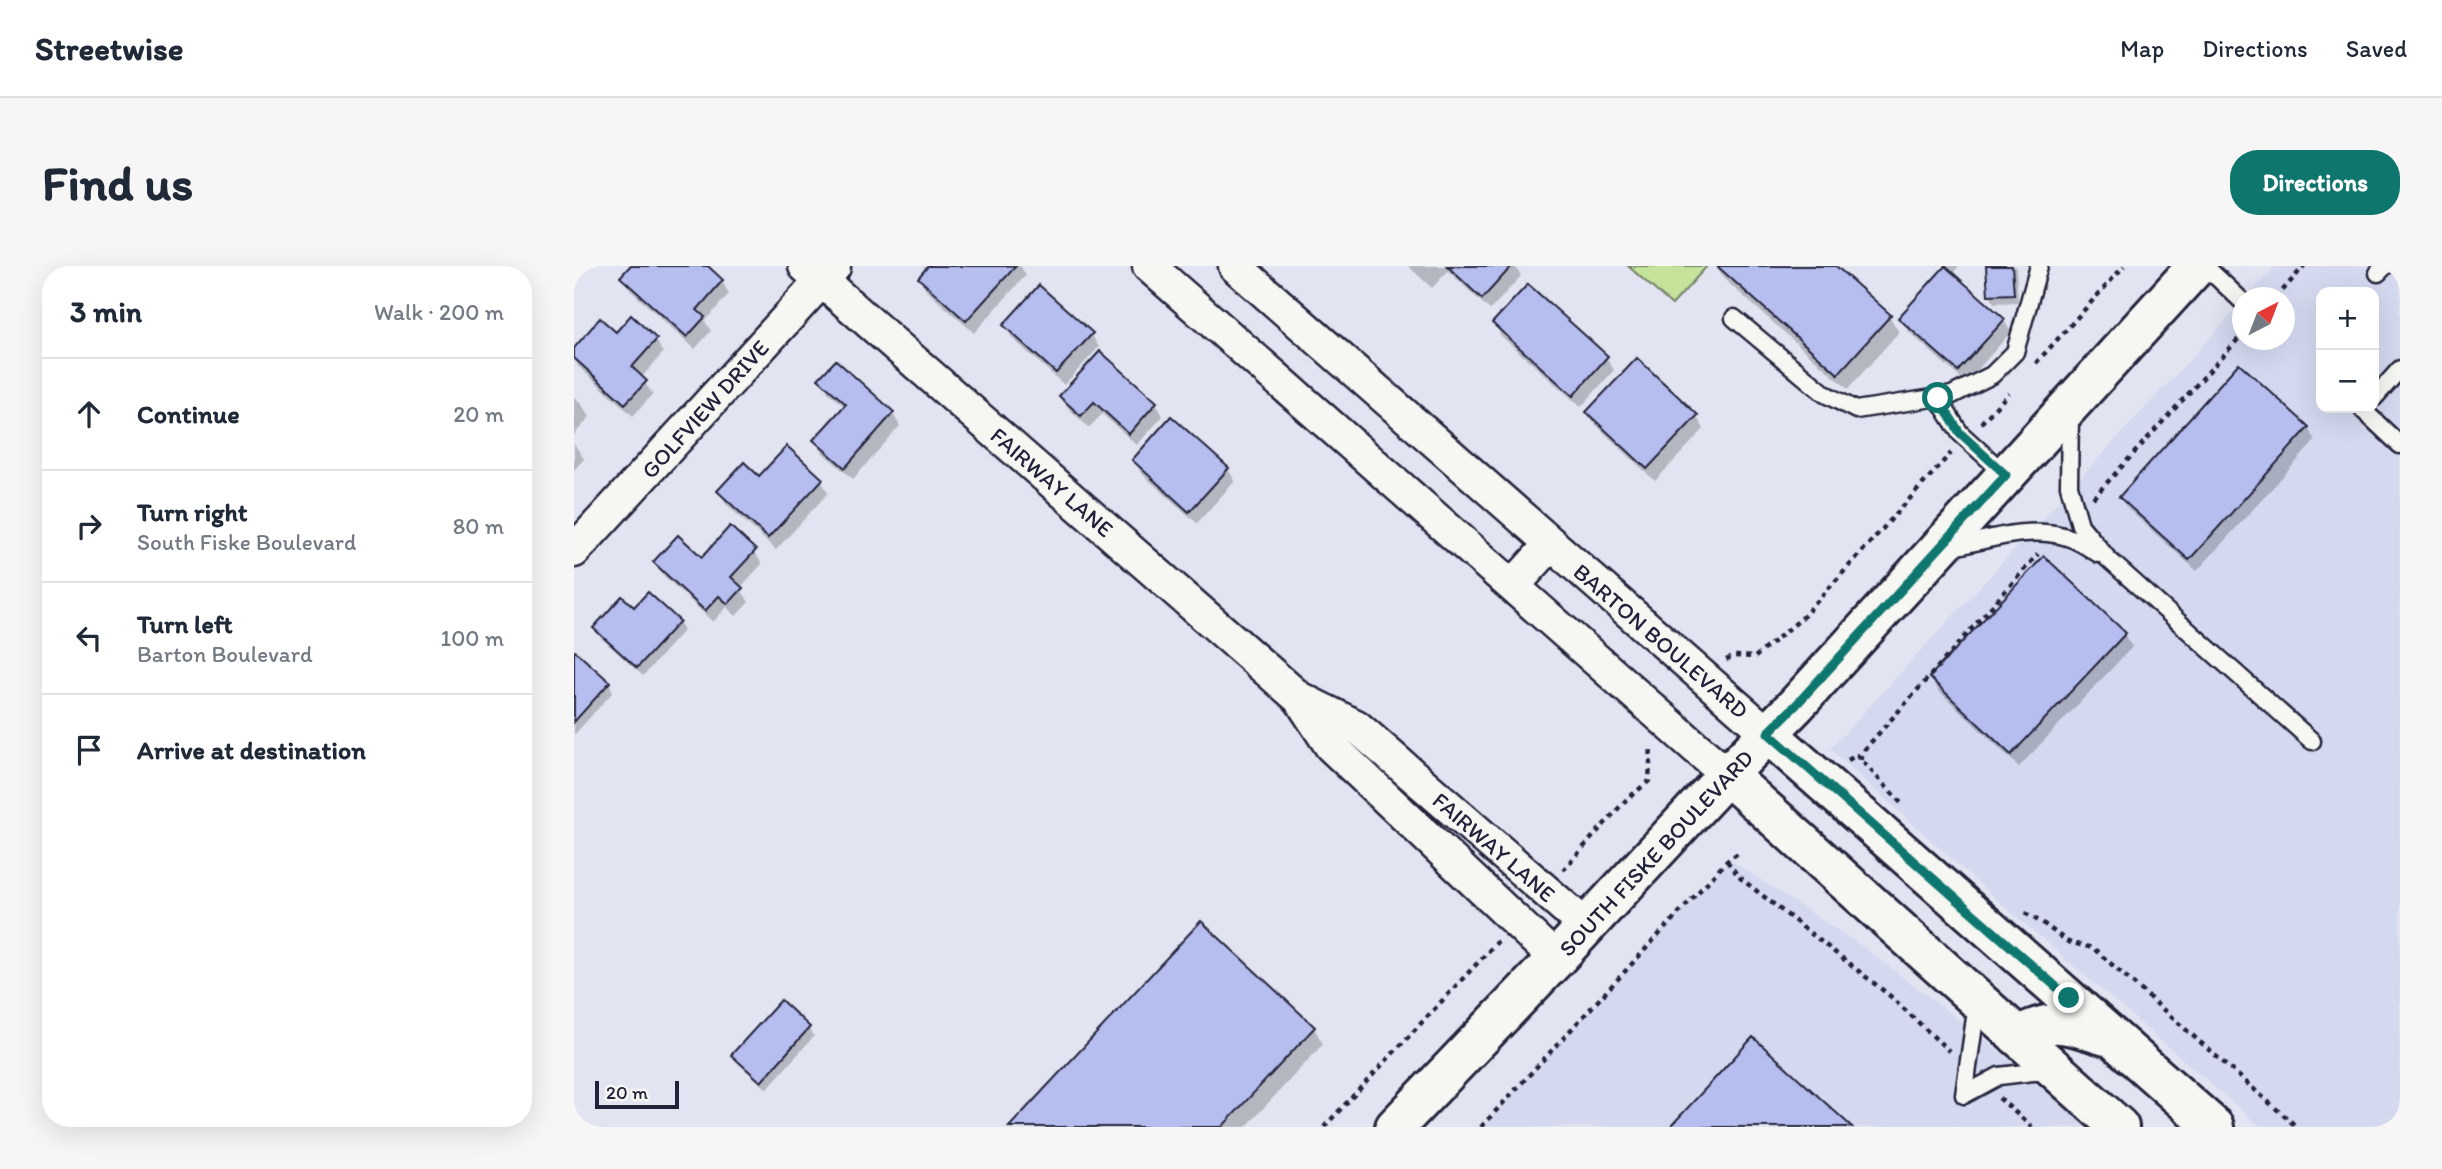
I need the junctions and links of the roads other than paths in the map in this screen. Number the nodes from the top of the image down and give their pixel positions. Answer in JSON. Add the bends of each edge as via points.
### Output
{"nodes":[{"id":1,"x":1149,"y":266,"type":"edge"},
{"id":2,"x":1235,"y":266,"type":"edge"},
{"id":3,"x":2039,"y":266,"type":"edge"},
{"id":4,"x":2197,"y":266,"type":"edge"},
{"id":5,"x":2205,"y":266,"type":"edge"},
{"id":6,"x":820,"y":271,"type":"edge"},
{"id":7,"x":2232,"y":292,"type":"edge"},
{"id":8,"x":1734,"y":318,"type":"dead end"},
{"id":9,"x":2400,"y":369,"type":"edge"},
{"id":10,"x":2379,"y":392,"type":"edge"},
{"id":11,"x":1938,"y":398,"type":"junction"},
{"id":12,"x":2070,"y":405,"type":"junction"},
{"id":13,"x":2366,"y":413,"type":"edge"},
{"id":14,"x":2400,"y":445,"type":"edge"},
{"id":15,"x":2006,"y":475,"type":"junction"},
{"id":16,"x":1551,"y":544,"type":"junction"},
{"id":17,"x":1938,"y":550,"type":"junction"},
{"id":18,"x":574,"y":551,"type":"edge"},
{"id":19,"x":2108,"y":558,"type":"junction"},
{"id":20,"x":1513,"y":586,"type":"junction"},
{"id":21,"x":1299,"y":698,"type":"junction"},
{"id":22,"x":1768,"y":733,"type":"junction"},
{"id":23,"x":2312,"y":741,"type":"dead end"},
{"id":24,"x":1727,"y":775,"type":"junction"},
{"id":25,"x":1586,"y":926,"type":"junction"},
{"id":26,"x":1556,"y":959,"type":"junction"},
{"id":27,"x":1978,"y":1000,"type":"junction"},
{"id":28,"x":2017,"y":1036,"type":"junction"},
{"id":29,"x":2115,"y":1038,"type":"junction"},
{"id":30,"x":2055,"y":1069,"type":"junction"},
{"id":31,"x":1413,"y":1121,"type":"edge"},
{"id":32,"x":2103,"y":1122,"type":"edge"},
{"id":33,"x":2214,"y":1127,"type":"edge"}],
"edges":[{"from":1,"to":20,"type":"street"},
{"from":2,"to":16,"type":"street","name":"BARTON BOULEVARD"},
{"from":3,"to":11,"type":"lane","via":[[2015,352],[1992,375],[1952,396]]},
{"from":4,"to":12,"type":"main road","name":"SOUTH FISKE BOULEVARD"},
{"from":5,"to":7,"type":"lane"},
{"from":6,"to":18,"type":"street","name":"GOLFVIEW DRIVE"},
{"from":6,"to":21,"type":"street","name":"FAIRWAY LANE"},
{"from":8,"to":11,"type":"lane","via":[[1825,394],[1856,410]]},
{"from":9,"to":10,"type":"lane"},
{"from":11,"to":15,"type":"lane","via":[[1960,433]]},
{"from":12,"to":15,"type":"main road","name":"SOUTH FISKE BOULEVARD"},
{"from":12,"to":19,"type":"lane","via":[[2069,486],[2080,525]]},
{"from":13,"to":14,"type":"lane"},
{"from":15,"to":17,"type":"main road","name":"SOUTH FISKE BOULEVARD"},
{"from":16,"to":20,"type":"street"},
{"from":16,"to":22,"type":"street","name":"BARTON BOULEVARD"},
{"from":17,"to":19,"type":"lane","via":[[2022,533],[2070,538]]},
{"from":17,"to":22,"type":"main road","name":"SOUTH FISKE BOULEVARD"},
{"from":19,"to":23,"type":"lane"},
{"from":20,"to":24,"type":"street"},
{"from":21,"to":25,"type":"street","name":"FAIRWAY LANE","via":[[1356,726]]},
{"from":21,"to":26,"type":"street","name":"FAIRWAY LANE","via":[[1331,746]]},
{"from":22,"to":24,"type":"main road","name":"SOUTH FISKE BOULEVARD"},
{"from":22,"to":29,"type":"main road","name":"BARTON BOULEVARD"},
{"from":24,"to":25,"type":"main road","name":"SOUTH FISKE BOULEVARD"},
{"from":24,"to":27,"type":"main road"},
{"from":25,"to":26,"type":"main road","name":"SOUTH FISKE BOULEVARD"},
{"from":26,"to":31,"type":"main road","name":"SOUTH FISKE BOULEVARD"},
{"from":27,"to":28,"type":"main road"},
{"from":27,"to":30,"type":"lane","via":[[1964,1095],[1999,1076]]},
{"from":28,"to":29,"type":"main road","via":[[2041,1024],[2060,1023]]},
{"from":28,"to":30,"type":"main road"},
{"from":29,"to":33,"type":"main road","name":"BARTON BOULEVARD"},
{"from":30,"to":32,"type":"main road"}]}
